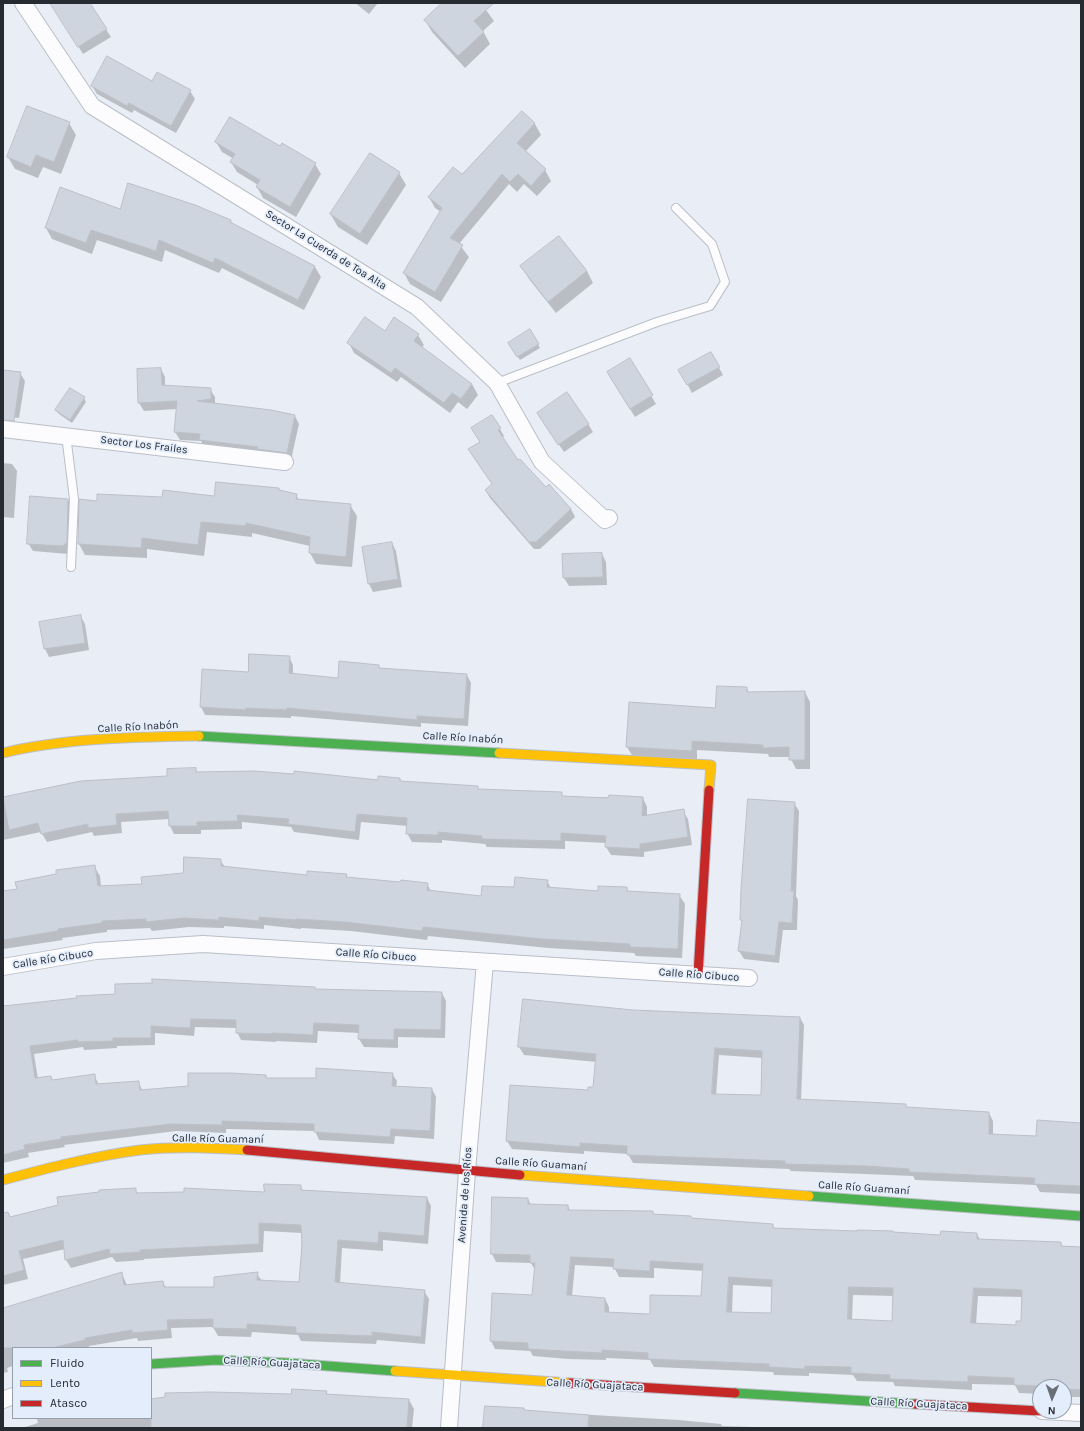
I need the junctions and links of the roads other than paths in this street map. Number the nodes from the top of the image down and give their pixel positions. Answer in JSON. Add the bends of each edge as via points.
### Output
{"nodes":[{"id":1,"x":23,"y":3,"type":"edge"},
{"id":2,"x":676,"y":208,"type":"dead end"},
{"id":3,"x":497,"y":383,"type":"junction"},
{"id":4,"x":3,"y":429,"type":"edge"},
{"id":5,"x":66,"y":435,"type":"junction"},
{"id":6,"x":285,"y":462,"type":"dead end"},
{"id":7,"x":609,"y":518,"type":"dead end"},
{"id":8,"x":71,"y":567,"type":"dead end"},
{"id":9,"x":3,"y":753,"type":"edge"},
{"id":10,"x":485,"y":962,"type":"junction"},
{"id":11,"x":3,"y":967,"type":"edge"},
{"id":12,"x":698,"y":975,"type":"junction"},
{"id":13,"x":749,"y":978,"type":"dead end"},
{"id":14,"x":467,"y":1171,"type":"junction"},
{"id":15,"x":3,"y":1180,"type":"edge"},
{"id":16,"x":1081,"y":1216,"type":"edge"},
{"id":17,"x":152,"y":1364,"type":"edge"},
{"id":18,"x":452,"y":1376,"type":"junction"},
{"id":19,"x":1032,"y":1410,"type":"edge"},
{"id":20,"x":449,"y":1428,"type":"edge"}],
"edges":[{"from":1,"to":3,"type":"street","name":"Sector La Cuerda de Toa Alta","via":[[92,106],[417,307]]},
{"from":2,"to":3,"type":"lane","via":[[712,244],[720,267],[725,282],[710,306],[657,322]]},
{"from":3,"to":7,"type":"street","name":"Sector La Cuerda de Toa Alta","via":[[542,462],[605,520]]},
{"from":4,"to":5,"type":"street","name":"Sector Los Frailes"},
{"from":5,"to":6,"type":"street","name":"Sector Los Frailes"},
{"from":5,"to":8,"type":"lane","via":[[74,499]]},
{"from":9,"to":12,"type":"street","name":"Calle Río Inabón","via":[[25,747],[158,736],[214,736],[711,765]]},
{"from":10,"to":11,"type":"street","name":"Calle Río Cibuco","via":[[203,944],[96,951]]},
{"from":10,"to":12,"type":"street","name":"Calle Río Cibuco"},
{"from":10,"to":14,"type":"street","name":"Avenida de los Ríos"},
{"from":12,"to":13,"type":"street","name":"Calle Río Cibuco"},
{"from":14,"to":15,"type":"street","name":"Calle Río Guamaní","via":[[250,1150],[204,1148],[141,1150],[63,1164]]},
{"from":14,"to":16,"type":"street","name":"Calle Río Guamaní"},
{"from":14,"to":18,"type":"street","name":"Avenida de los Ríos"},
{"from":17,"to":18,"type":"street","name":"Calle Río Guajataca","via":[[216,1360]]},
{"from":18,"to":19,"type":"street","name":"Calle Río Guajataca"},
{"from":18,"to":20,"type":"street","name":"Avenida de los Ríos"}]}
